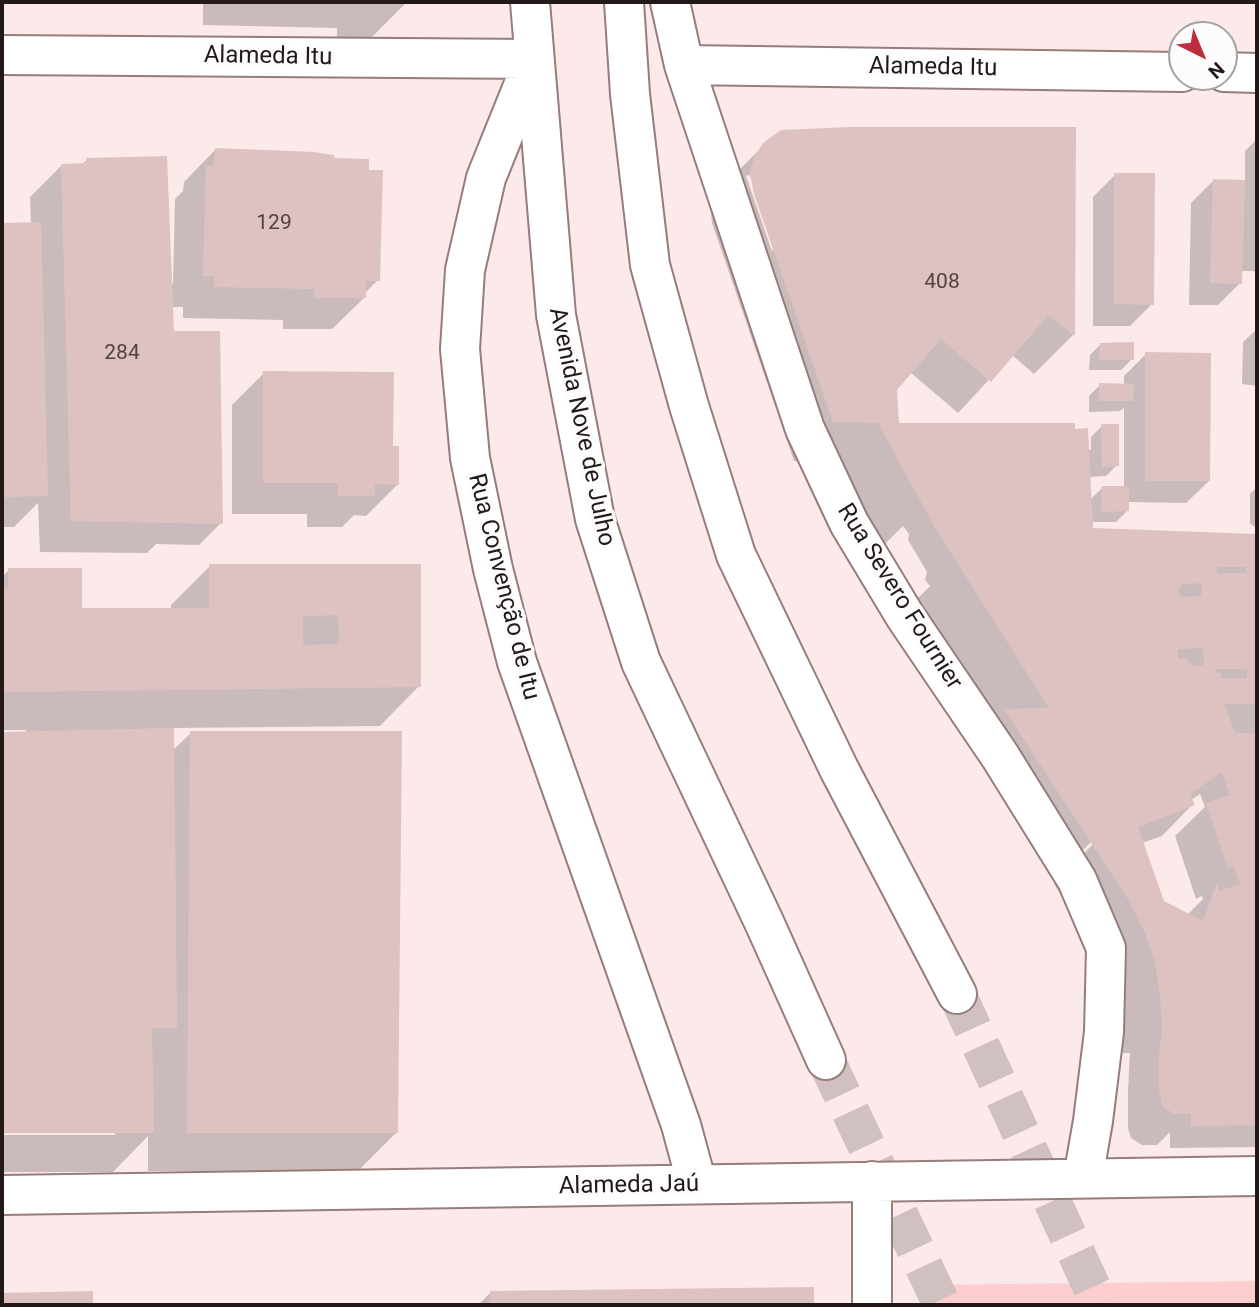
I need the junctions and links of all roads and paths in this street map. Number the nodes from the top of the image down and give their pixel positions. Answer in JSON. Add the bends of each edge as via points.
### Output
{"nodes":[{"id":1,"x":530,"y":2,"type":"edge"},
{"id":2,"x":624,"y":2,"type":"edge"},
{"id":3,"x":670,"y":2,"type":"edge"},
{"id":4,"x":2,"y":55,"type":"edge"},
{"id":5,"x":534,"y":60,"type":"junction"},
{"id":6,"x":684,"y":65,"type":"junction"},
{"id":7,"x":1168,"y":72,"type":"edge"},
{"id":8,"x":1238,"y":72,"type":"edge"},
{"id":9,"x":1257,"y":73,"type":"edge"},
{"id":10,"x":957,"y":994,"type":"tunnel mouth"},
{"id":11,"x":825,"y":1060,"type":"tunnel mouth"},
{"id":12,"x":1257,"y":1176,"type":"edge"},
{"id":13,"x":1083,"y":1178,"type":"junction"},
{"id":14,"x":872,"y":1181,"type":"junction"},
{"id":15,"x":697,"y":1184,"type":"junction"},
{"id":16,"x":2,"y":1195,"type":"edge"},
{"id":17,"x":872,"y":1305,"type":"edge"}],
"edges":[{"from":1,"to":5,"type":"street","name":"Avenida Nove de Julho"},
{"from":2,"to":10,"type":"street","via":[[650,265],[736,555],[839,769]]},
{"from":3,"to":6,"type":"street","name":"Rua Severo Fournier"},
{"from":4,"to":5,"type":"street","name":"Alameda Itu"},
{"from":5,"to":11,"type":"street","name":"Avenida Nove de Julho","via":[[556,315],[595,519],[641,662]]},
{"from":5,"to":15,"type":"street","name":"Rua Convenção de Itu","via":[[486,178],[465,271],[460,349],[470,458],[517,662],[681,1125]]},
{"from":6,"to":7,"type":"street","name":"Alameda Itu"},
{"from":6,"to":13,"type":"street","name":"Rua Severo Fournier","via":[[805,429],[849,523],[1077,880],[1106,948],[1104,1032]]},
{"from":8,"to":9,"type":"street"},
{"from":12,"to":13,"type":"street","name":"Alameda Jaú"},
{"from":13,"to":14,"type":"street","name":"Alameda Jaú"},
{"from":14,"to":15,"type":"street","name":"Alameda Jaú"},
{"from":14,"to":17,"type":"street"},
{"from":15,"to":16,"type":"street","name":"Alameda Jaú"}]}
